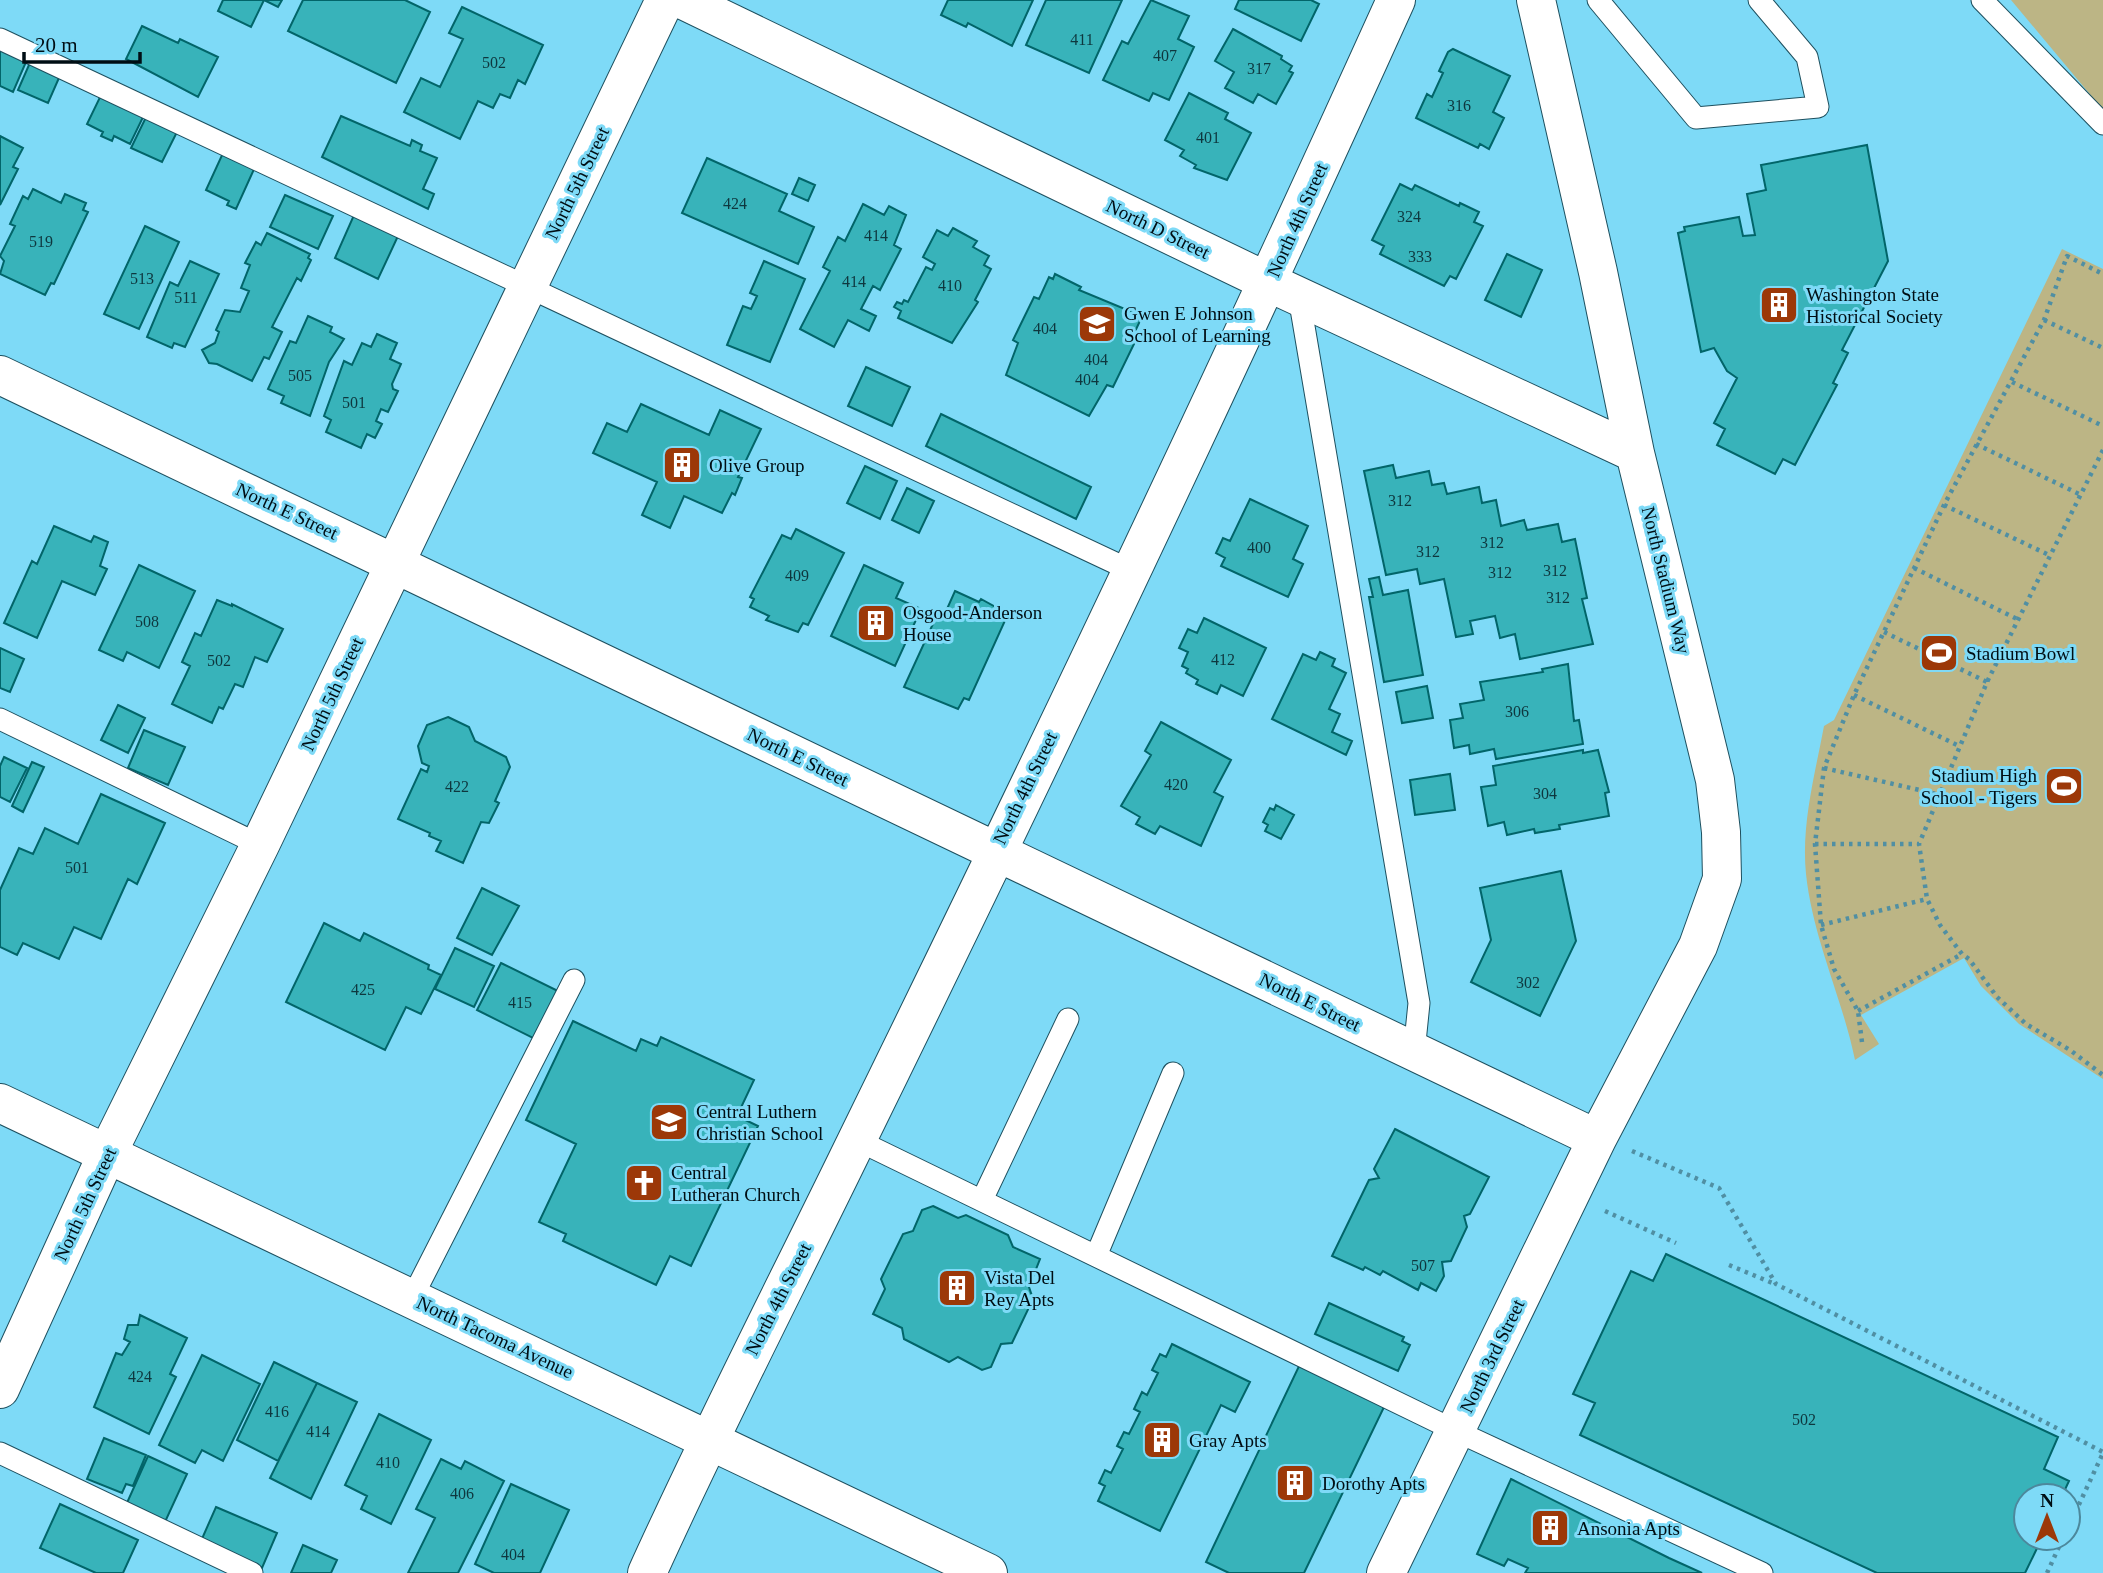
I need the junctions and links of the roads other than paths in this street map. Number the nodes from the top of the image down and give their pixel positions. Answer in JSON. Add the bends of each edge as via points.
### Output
{"nodes":[{"id":1,"x":665,"y":0,"type":"edge"},
{"id":2,"x":684,"y":0,"type":"edge"},
{"id":3,"x":1396,"y":0,"type":"edge"},
{"id":4,"x":1536,"y":0,"type":"edge"},
{"id":5,"x":1598,"y":0,"type":"edge"},
{"id":6,"x":1759,"y":0,"type":"edge"},
{"id":7,"x":1982,"y":0,"type":"edge"},
{"id":8,"x":0,"y":39,"type":"edge"},
{"id":9,"x":2103,"y":124,"type":"edge"},
{"id":10,"x":527,"y":285,"type":"junction"},
{"id":11,"x":1284,"y":290,"type":"junction"},
{"id":12,"x":0,"y":374,"type":"edge"},
{"id":13,"x":1635,"y":453,"type":"junction"},
{"id":14,"x":394,"y":562,"type":"junction"},
{"id":15,"x":1130,"y":570,"type":"junction"},
{"id":16,"x":0,"y":719,"type":"edge"},
{"id":17,"x":260,"y":845,"type":"junction"},
{"id":18,"x":995,"y":852,"type":"junction"},
{"id":19,"x":574,"y":980,"type":"dead end"},
{"id":20,"x":1068,"y":1019,"type":"dead end"},
{"id":21,"x":1414,"y":1052,"type":"junction"},
{"id":22,"x":1174,"y":1073,"type":"dead end"},
{"id":23,"x":0,"y":1103,"type":"edge"},
{"id":24,"x":857,"y":1140,"type":"junction"},
{"id":25,"x":1614,"y":1144,"type":"junction"},
{"id":26,"x":107,"y":1154,"type":"junction"},
{"id":27,"x":982,"y":1200,"type":"junction"},
{"id":28,"x":1096,"y":1255,"type":"junction"},
{"id":29,"x":412,"y":1298,"type":"junction"},
{"id":30,"x":0,"y":1389,"type":"edge"},
{"id":31,"x":1456,"y":1431,"type":"junction"},
{"id":32,"x":708,"y":1438,"type":"junction"},
{"id":33,"x":0,"y":1452,"type":"edge"},
{"id":34,"x":252,"y":1573,"type":"edge"},
{"id":35,"x":647,"y":1573,"type":"edge"},
{"id":36,"x":989,"y":1573,"type":"edge"},
{"id":37,"x":1386,"y":1573,"type":"edge"},
{"id":38,"x":1762,"y":1573,"type":"edge"}],
"edges":[{"from":1,"to":10,"type":"street","name":"North 5th Street"},
{"from":2,"to":11,"type":"street","name":"North D Street"},
{"from":3,"to":11,"type":"street","name":"North 4th Street"},
{"from":4,"to":13,"type":"street","name":"North Stadium Way"},
{"from":5,"to":6,"type":"lane","via":[[1696,118],[1818,107],[1807,57]]},
{"from":7,"to":9,"type":"lane"},
{"from":8,"to":10,"type":"lane"},
{"from":10,"to":14,"type":"street","name":"North 5th Street"},
{"from":10,"to":15,"type":"lane"},
{"from":11,"to":13,"type":"street","name":"North D Street"},
{"from":11,"to":15,"type":"street","name":"North 4th Street"},
{"from":11,"to":21,"type":"lane","via":[[1419,1003]]},
{"from":12,"to":14,"type":"street","name":"North E Street"},
{"from":13,"to":25,"type":"street","name":"North Stadium Way","via":[[1715,780],[1722,879]]},
{"from":14,"to":17,"type":"street","name":"North 5th Street"},
{"from":14,"to":18,"type":"street","name":"North E Street"},
{"from":15,"to":18,"type":"street","name":"North 4th Street"},
{"from":16,"to":17,"type":"lane"},
{"from":17,"to":26,"type":"street","name":"North 5th Street"},
{"from":18,"to":21,"type":"street","name":"North E Street"},
{"from":18,"to":24,"type":"street","name":"North 4th Street"},
{"from":19,"to":29,"type":"lane"},
{"from":20,"to":27,"type":"lane"},
{"from":21,"to":25,"type":"street","name":"North E Street"},
{"from":22,"to":28,"type":"lane"},
{"from":23,"to":26,"type":"street","name":"North Tacoma Avenue"},
{"from":24,"to":27,"type":"lane"},
{"from":24,"to":32,"type":"street","name":"North 4th Street"},
{"from":25,"to":31,"type":"street","name":"North 3rd Street"},
{"from":26,"to":29,"type":"street","name":"North Tacoma Avenue"},
{"from":26,"to":30,"type":"street","name":"North 5th Street"},
{"from":27,"to":28,"type":"lane"},
{"from":28,"to":31,"type":"lane"},
{"from":29,"to":32,"type":"street","name":"North Tacoma Avenue"},
{"from":31,"to":37,"type":"street","name":"North 3rd Street"},
{"from":31,"to":38,"type":"lane"},
{"from":32,"to":35,"type":"street","name":"North 4th Street"},
{"from":32,"to":36,"type":"street","name":"North Tacoma Avenue"},
{"from":33,"to":34,"type":"lane"}]}
